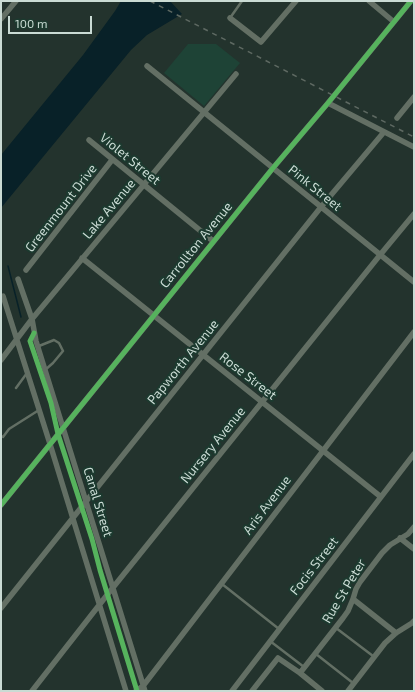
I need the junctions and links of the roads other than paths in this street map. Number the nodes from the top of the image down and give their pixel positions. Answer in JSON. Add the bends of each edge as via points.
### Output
{"nodes":[{"id":1,"x":16,"y":1,"type":"edge"},
{"id":2,"x":242,"y":1,"type":"edge"},
{"id":3,"x":296,"y":1,"type":"edge"},
{"id":4,"x":369,"y":1,"type":"edge"},
{"id":5,"x":411,"y":1,"type":"edge"},
{"id":6,"x":2,"y":17,"type":"edge"},
{"id":7,"x":230,"y":18,"type":"joint"},
{"id":8,"x":394,"y":22,"type":"junction"},
{"id":9,"x":147,"y":66,"type":"dead end"},
{"id":10,"x":236,"y":74,"type":"dead end"},
{"id":11,"x":414,"y":97,"type":"edge"},
{"id":12,"x":328,"y":102,"type":"junction"},
{"id":13,"x":204,"y":112,"type":"junction"},
{"id":14,"x":397,"y":118,"type":"dead end"},
{"id":15,"x":384,"y":132,"type":"junction"},
{"id":16,"x":89,"y":140,"type":"dead end"},
{"id":17,"x":414,"y":147,"type":"edge"},
{"id":18,"x":112,"y":160,"type":"junction"},
{"id":19,"x":273,"y":168,"type":"junction"},
{"id":20,"x":144,"y":185,"type":"junction"},
{"id":21,"x":321,"y":207,"type":"junction"},
{"id":22,"x":414,"y":214,"type":"edge"},
{"id":23,"x":213,"y":241,"type":"junction"},
{"id":24,"x":380,"y":255,"type":"junction"},
{"id":25,"x":82,"y":258,"type":"junction"},
{"id":26,"x":26,"y":270,"type":"dead end"},
{"id":27,"x":18,"y":279,"type":"dead end"},
{"id":28,"x":414,"y":282,"type":"edge"},
{"id":29,"x":2,"y":297,"type":"edge"},
{"id":30,"x":154,"y":315,"type":"junction"},
{"id":31,"x":32,"y":320,"type":"junction"},
{"id":32,"x":414,"y":332,"type":"edge"},
{"id":33,"x":17,"y":340,"type":"junction"},
{"id":34,"x":38,"y":346,"type":"junction"},
{"id":35,"x":203,"y":355,"type":"junction"},
{"id":36,"x":1,"y":360,"type":"edge"},
{"id":37,"x":45,"y":370,"type":"junction"},
{"id":38,"x":27,"y":372,"type":"junction"},
{"id":39,"x":16,"y":388,"type":"dead end"},
{"id":40,"x":262,"y":402,"type":"junction"},
{"id":41,"x":39,"y":410,"type":"junction"},
{"id":42,"x":63,"y":427,"type":"junction"},
{"id":43,"x":1,"y":436,"type":"edge"},
{"id":44,"x":50,"y":444,"type":"junction"},
{"id":45,"x":323,"y":450,"type":"junction"},
{"id":46,"x":414,"y":454,"type":"edge"},
{"id":47,"x":381,"y":497,"type":"junction"},
{"id":48,"x":86,"y":501,"type":"junction"},
{"id":49,"x":1,"y":505,"type":"edge"},
{"id":50,"x":73,"y":517,"type":"junction"},
{"id":51,"x":414,"y":527,"type":"edge"},
{"id":52,"x":400,"y":538,"type":"junction"},
{"id":53,"x":414,"y":549,"type":"edge"},
{"id":54,"x":221,"y":584,"type":"junction"},
{"id":55,"x":113,"y":589,"type":"junction"},
{"id":56,"x":353,"y":599,"type":"junction"},
{"id":57,"x":100,"y":605,"type":"junction"},
{"id":58,"x":1,"y":608,"type":"edge"},
{"id":59,"x":414,"y":621,"type":"edge"},
{"id":60,"x":336,"y":627,"type":"junction"},
{"id":61,"x":280,"y":629,"type":"junction"},
{"id":62,"x":396,"y":633,"type":"junction"},
{"id":63,"x":270,"y":641,"type":"junction"},
{"id":64,"x":316,"y":654,"type":"junction"},
{"id":65,"x":374,"y":657,"type":"junction"},
{"id":66,"x":305,"y":667,"type":"junction"},
{"id":67,"x":300,"y":673,"type":"junction"},
{"id":68,"x":353,"y":683,"type":"junction"},
{"id":69,"x":144,"y":688,"type":"edge"},
{"id":70,"x":32,"y":691,"type":"edge"},
{"id":71,"x":126,"y":691,"type":"edge"},
{"id":72,"x":136,"y":691,"type":"edge"},
{"id":73,"x":232,"y":691,"type":"edge"},
{"id":74,"x":252,"y":691,"type":"edge"},
{"id":75,"x":322,"y":691,"type":"edge"},
{"id":76,"x":348,"y":691,"type":"edge"}],
"edges":[{"from":1,"to":6,"type":"street"},
{"from":2,"to":7,"type":"lane"},
{"from":3,"to":7,"type":"street","via":[[261,42]]},
{"from":4,"to":8,"type":"street"},
{"from":5,"to":8,"type":"street","name":"Carrollton Avenue"},
{"from":8,"to":12,"type":"street","name":"Carrollton Avenue"},
{"from":9,"to":13,"type":"street","name":"Pink Street"},
{"from":10,"to":13,"type":"street","name":"Lake Avenue"},
{"from":11,"to":14,"type":"street"},
{"from":12,"to":15,"type":"street"},
{"from":12,"to":19,"type":"street","name":"Carrollton Avenue"},
{"from":13,"to":19,"type":"street","name":"Pink Street"},
{"from":13,"to":20,"type":"street","name":"Lake Avenue"},
{"from":15,"to":17,"type":"street"},
{"from":15,"to":21,"type":"street","name":"Papworth Avenue"},
{"from":16,"to":18,"type":"street","name":"Violet Street"},
{"from":18,"to":20,"type":"street","name":"Violet Street"},
{"from":18,"to":26,"type":"street","name":"Greenmount Drive"},
{"from":19,"to":21,"type":"street","name":"Pink Street"},
{"from":19,"to":23,"type":"street","name":"Carrollton Avenue"},
{"from":20,"to":23,"type":"street","name":"Violet Street"},
{"from":20,"to":25,"type":"street","name":"Lake Avenue"},
{"from":21,"to":24,"type":"street","name":"Pink Street"},
{"from":21,"to":35,"type":"street","name":"Papworth Avenue"},
{"from":22,"to":24,"type":"street","name":"Nursery Avenue"},
{"from":23,"to":30,"type":"street","name":"Carrollton Avenue"},
{"from":24,"to":28,"type":"street","name":"Pink Street"},
{"from":24,"to":40,"type":"street","name":"Nursery Avenue"},
{"from":25,"to":30,"type":"street","name":"Rose Street"},
{"from":25,"to":31,"type":"street","name":"Lake Avenue"},
{"from":27,"to":31,"type":"street","name":"Canal Street"},
{"from":29,"to":33,"type":"street"},
{"from":30,"to":35,"type":"street","name":"Rose Street"},
{"from":30,"to":42,"type":"street","name":"Carrollton Avenue"},
{"from":31,"to":33,"type":"street","name":"Lake Avenue"},
{"from":31,"to":34,"type":"street","name":"Canal Street"},
{"from":32,"to":45,"type":"street","name":"Aris Avenue"},
{"from":33,"to":36,"type":"street","name":"Lake Avenue"},
{"from":33,"to":38,"type":"street"},
{"from":34,"to":37,"type":"street","name":"Canal Street"},
{"from":34,"to":37,"type":"lane","via":[[54,340],[63,351]]},
{"from":35,"to":40,"type":"street","name":"Rose Street"},
{"from":35,"to":48,"type":"street","name":"Papworth Avenue"},
{"from":37,"to":42,"type":"street","name":"Canal Street"},
{"from":38,"to":39,"type":"lane"},
{"from":38,"to":41,"type":"street"},
{"from":40,"to":45,"type":"street","name":"Rose Street"},
{"from":40,"to":55,"type":"street","name":"Nursery Avenue"},
{"from":41,"to":43,"type":"lane"},
{"from":41,"to":44,"type":"street"},
{"from":42,"to":44,"type":"street","name":"Carrollton Avenue"},
{"from":42,"to":48,"type":"street","name":"Canal Street"},
{"from":44,"to":49,"type":"street","name":"Carrollton Avenue"},
{"from":44,"to":50,"type":"street"},
{"from":45,"to":47,"type":"street","name":"Rose Street"},
{"from":45,"to":54,"type":"street","name":"Aris Avenue"},
{"from":46,"to":47,"type":"street","name":"Focis Street"},
{"from":47,"to":61,"type":"street","name":"Focis Street"},
{"from":48,"to":50,"type":"street","name":"Papworth Avenue"},
{"from":48,"to":55,"type":"street","name":"Canal Street"},
{"from":50,"to":57,"type":"street"},
{"from":50,"to":58,"type":"street","name":"Papworth Avenue"},
{"from":51,"to":52,"type":"street","name":"Rue St Peter"},
{"from":52,"to":53,"type":"street"},
{"from":52,"to":56,"type":"street","name":"Rue St Peter","via":[[382,553],[360,582]]},
{"from":54,"to":61,"type":"lane"},
{"from":54,"to":69,"type":"street","name":"Aris Avenue"},
{"from":55,"to":57,"type":"street","name":"Nursery Avenue"},
{"from":55,"to":69,"type":"street","name":"Canal Street"},
{"from":56,"to":60,"type":"street","name":"Rue St Peter"},
{"from":56,"to":62,"type":"street"},
{"from":57,"to":70,"type":"street","name":"Nursery Avenue"},
{"from":57,"to":71,"type":"street"},
{"from":59,"to":62,"type":"street"},
{"from":60,"to":64,"type":"street","name":"Rue St Peter"},
{"from":60,"to":65,"type":"lane"},
{"from":61,"to":63,"type":"street","name":"Focis Street"},
{"from":62,"to":65,"type":"street"},
{"from":63,"to":66,"type":"lane"},
{"from":63,"to":73,"type":"street","name":"Focis Street"},
{"from":64,"to":66,"type":"street","name":"Rue St Peter"},
{"from":64,"to":68,"type":"lane"},
{"from":65,"to":68,"type":"street"},
{"from":66,"to":67,"type":"street","name":"Rue St Peter"},
{"from":67,"to":74,"type":"street","via":[[278,658]]},
{"from":67,"to":75,"type":"street"},
{"from":68,"to":76,"type":"street"},
{"from":69,"to":72,"type":"street","name":"Aris Avenue"}]}
